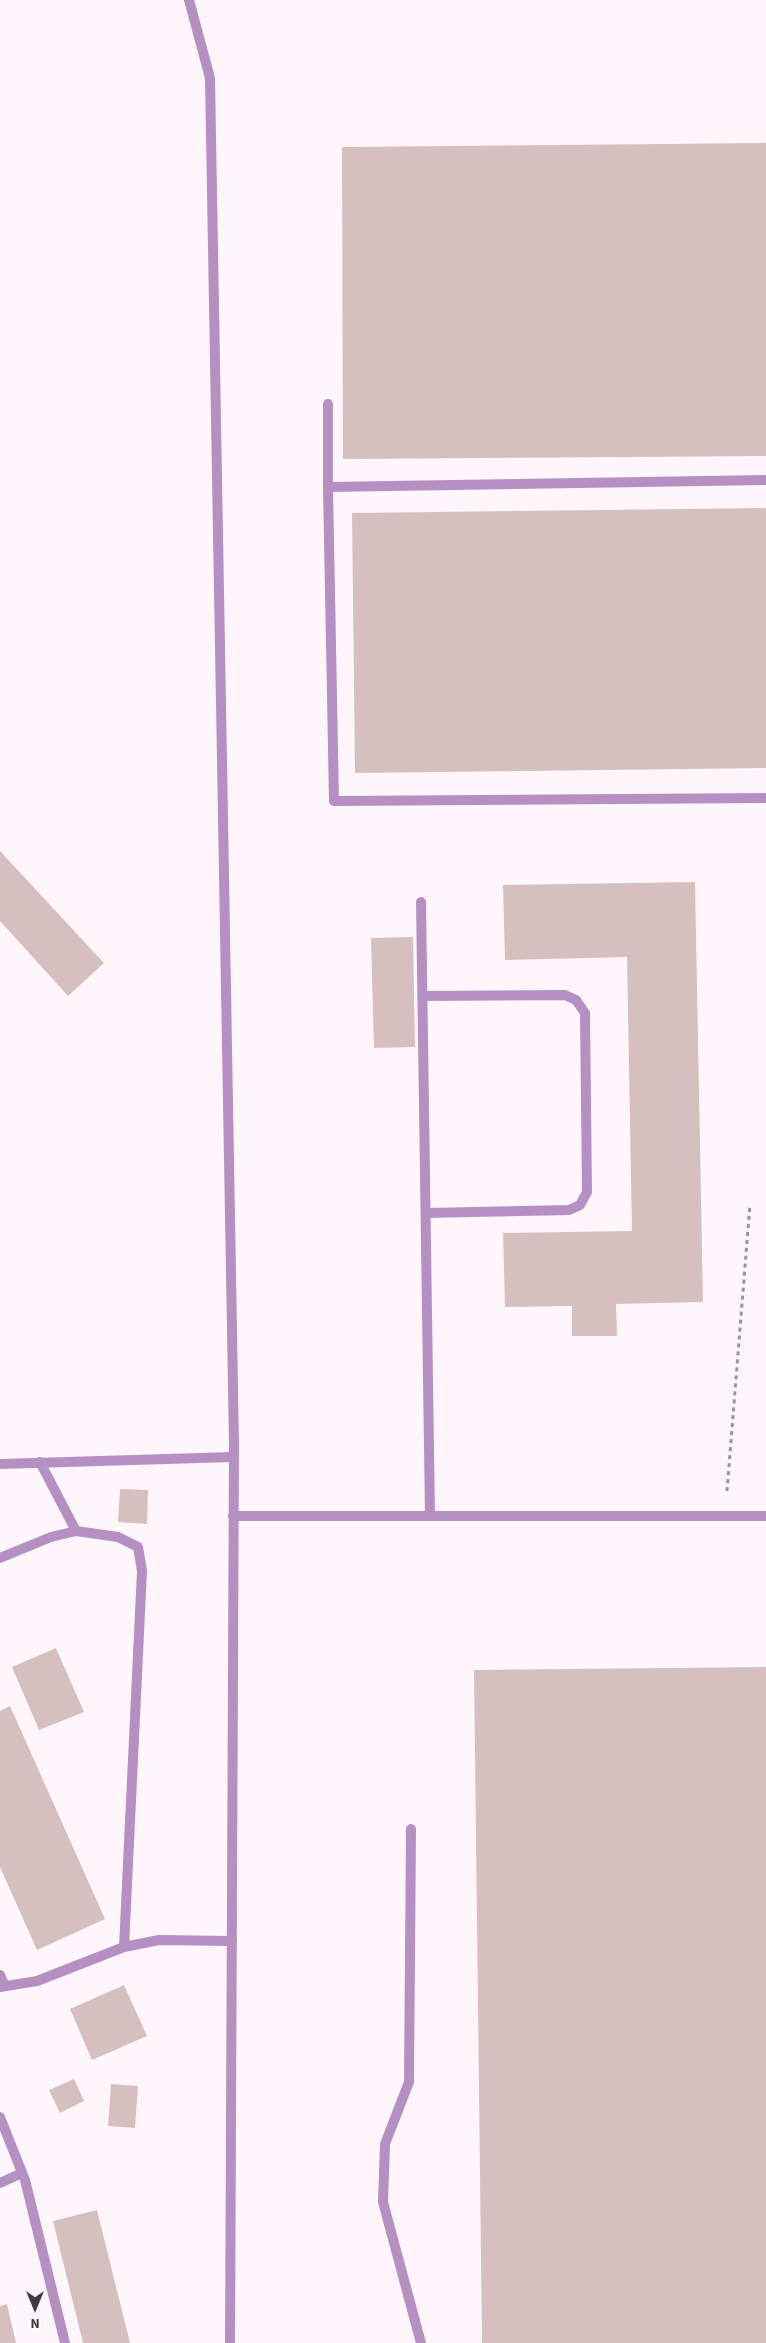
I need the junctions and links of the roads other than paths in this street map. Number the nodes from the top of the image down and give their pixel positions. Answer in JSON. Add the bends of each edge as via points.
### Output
{"nodes":[{"id":1,"x":189,"y":0,"type":"edge"},
{"id":2,"x":328,"y":404,"type":"dead end"},
{"id":3,"x":766,"y":480,"type":"edge"},
{"id":4,"x":328,"y":487,"type":"junction"},
{"id":5,"x":766,"y":798,"type":"edge"},
{"id":6,"x":421,"y":902,"type":"dead end"},
{"id":7,"x":423,"y":996,"type":"junction"},
{"id":8,"x":426,"y":1213,"type":"junction"},
{"id":9,"x":233,"y":1457,"type":"junction"},
{"id":10,"x":40,"y":1462,"type":"junction"},
{"id":11,"x":0,"y":1464,"type":"edge"},
{"id":12,"x":233,"y":1516,"type":"junction"},
{"id":13,"x":430,"y":1516,"type":"junction"},
{"id":14,"x":766,"y":1516,"type":"edge"},
{"id":15,"x":76,"y":1531,"type":"junction"},
{"id":16,"x":0,"y":1558,"type":"edge"},
{"id":17,"x":411,"y":1829,"type":"dead end"},
{"id":18,"x":232,"y":1941,"type":"junction"},
{"id":19,"x":124,"y":1947,"type":"junction"},
{"id":20,"x":0,"y":1975,"type":"edge"},
{"id":21,"x":3,"y":1987,"type":"edge"},
{"id":22,"x":0,"y":2116,"type":"edge"},
{"id":23,"x":22,"y":2173,"type":"junction"},
{"id":24,"x":0,"y":2183,"type":"edge"},
{"id":25,"x":65,"y":2343,"type":"edge"},
{"id":26,"x":230,"y":2343,"type":"edge"},
{"id":27,"x":421,"y":2343,"type":"edge"}],
"edges":[{"from":1,"to":9,"type":"street","via":[[210,78]]},
{"from":2,"to":4,"type":"street"},
{"from":3,"to":4,"type":"street"},
{"from":4,"to":5,"type":"street","via":[[334,801]]},
{"from":6,"to":7,"type":"street"},
{"from":7,"to":8,"type":"street"},
{"from":7,"to":8,"type":"street","via":[[565,994],[576,1000],[585,1013],[587,1192],[580,1205],[569,1210]]},
{"from":8,"to":13,"type":"street"},
{"from":9,"to":10,"type":"street"},
{"from":9,"to":12,"type":"street"},
{"from":10,"to":11,"type":"street"},
{"from":10,"to":15,"type":"street"},
{"from":12,"to":13,"type":"street"},
{"from":12,"to":18,"type":"street"},
{"from":13,"to":14,"type":"street"},
{"from":15,"to":16,"type":"street","via":[[51,1537]]},
{"from":15,"to":19,"type":"street","via":[[118,1536],[138,1547],[142,1571]]},
{"from":17,"to":27,"type":"street","via":[[408,2082],[385,2144],[384,2202]]},
{"from":18,"to":19,"type":"street","via":[[159,1940]]},
{"from":18,"to":26,"type":"street"},
{"from":19,"to":21,"type":"street","via":[[37,1981]]},
{"from":20,"to":21,"type":"street"},
{"from":22,"to":23,"type":"street"},
{"from":23,"to":24,"type":"street"},
{"from":23,"to":25,"type":"street"}]}
